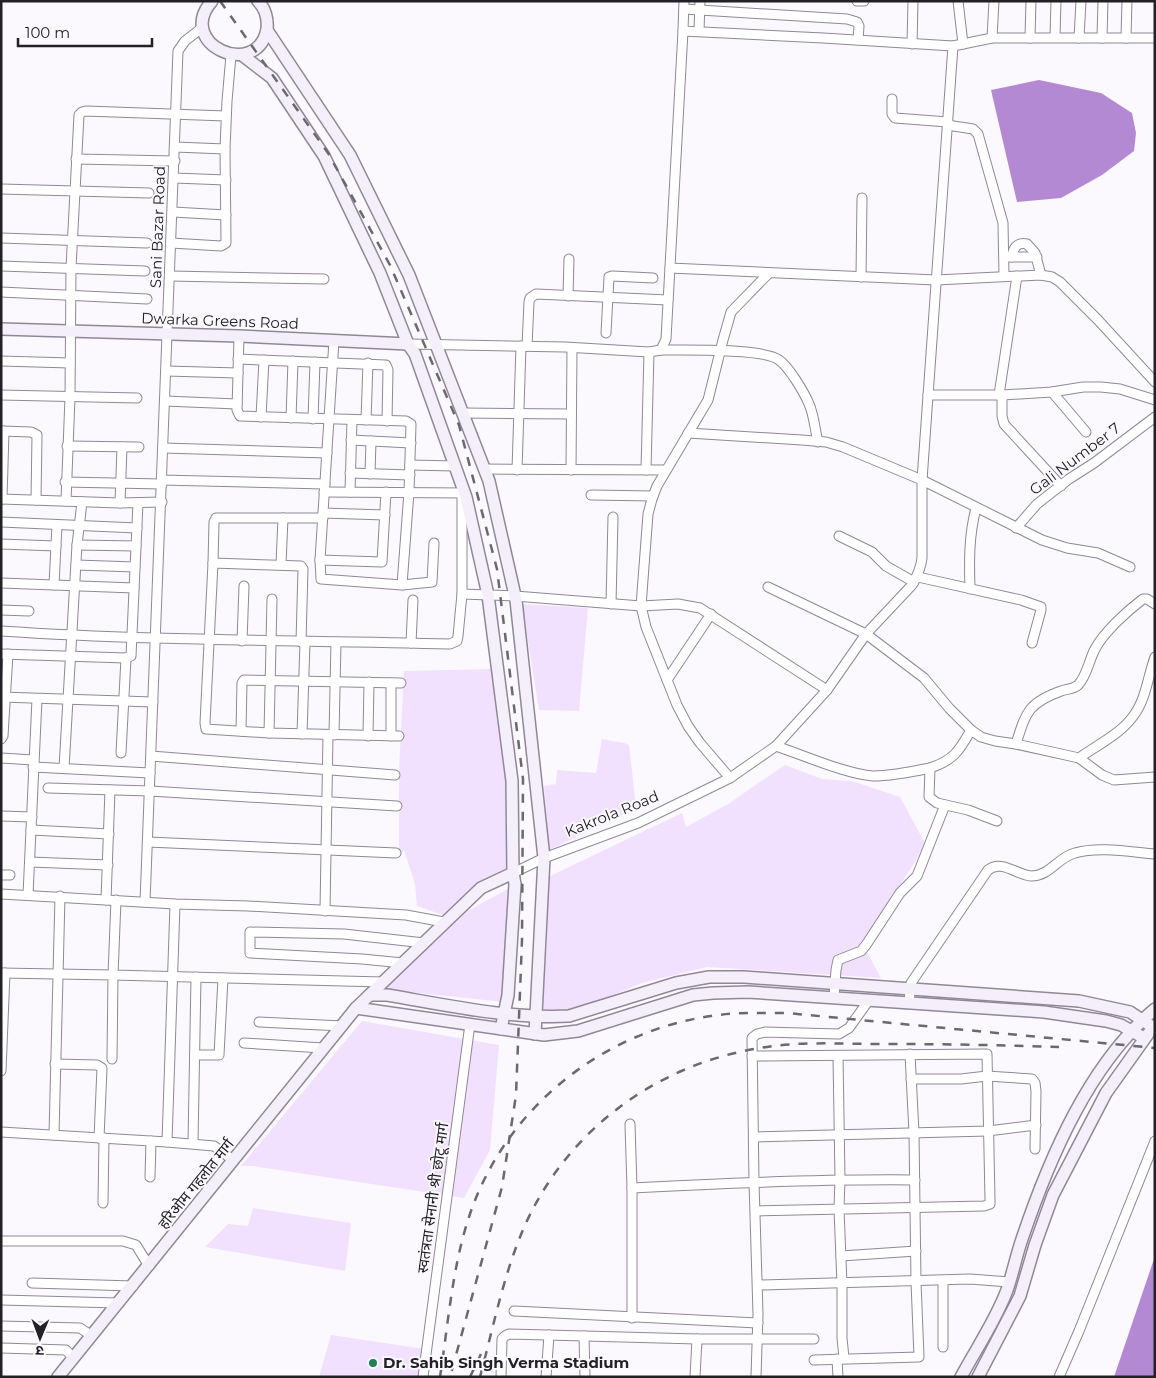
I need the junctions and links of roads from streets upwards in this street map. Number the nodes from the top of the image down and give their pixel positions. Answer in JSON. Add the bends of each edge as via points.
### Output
{"nodes":[{"id":1,"x":857,"y":1,"type":"edge"},
{"id":2,"x":864,"y":1,"type":"edge"},
{"id":3,"x":914,"y":1,"type":"edge"},
{"id":4,"x":958,"y":1,"type":"edge"},
{"id":5,"x":994,"y":1,"type":"edge"},
{"id":6,"x":1031,"y":1,"type":"edge"},
{"id":7,"x":1056,"y":1,"type":"edge"},
{"id":8,"x":1081,"y":1,"type":"edge"},
{"id":9,"x":1103,"y":1,"type":"edge"},
{"id":10,"x":1127,"y":1,"type":"edge"},
{"id":11,"x":260,"y":2,"type":"edge"},
{"id":12,"x":208,"y":3,"type":"edge"},
{"id":13,"x":684,"y":5,"type":"edge"},
{"id":14,"x":700,"y":5,"type":"edge"},
{"id":15,"x":203,"y":28,"type":"junction"},
{"id":16,"x":266,"y":30,"type":"junction"},
{"id":17,"x":683,"y":31,"type":"junction"},
{"id":18,"x":699,"y":31,"type":"junction"},
{"id":19,"x":1055,"y":37,"type":"junction"},
{"id":20,"x":992,"y":38,"type":"junction"},
{"id":21,"x":1030,"y":38,"type":"junction"},
{"id":22,"x":1079,"y":38,"type":"junction"},
{"id":23,"x":1102,"y":38,"type":"junction"},
{"id":24,"x":1126,"y":38,"type":"junction"},
{"id":25,"x":1155,"y":38,"type":"edge"},
{"id":26,"x":858,"y":40,"type":"junction"},
{"id":27,"x":912,"y":44,"type":"junction"},
{"id":28,"x":964,"y":44,"type":"junction"},
{"id":29,"x":953,"y":46,"type":"junction"},
{"id":30,"x":237,"y":55,"type":"junction"},
{"id":31,"x":892,"y":99,"type":"dead end"},
{"id":32,"x":176,"y":114,"type":"junction"},
{"id":33,"x":226,"y":116,"type":"junction"},
{"id":34,"x":948,"y":123,"type":"junction"},
{"id":35,"x":175,"y":147,"type":"junction"},
{"id":36,"x":225,"y":149,"type":"junction"},
{"id":37,"x":76,"y":159,"type":"junction"},
{"id":38,"x":175,"y":161,"type":"junction"},
{"id":39,"x":174,"y":178,"type":"junction"},
{"id":40,"x":226,"y":180,"type":"junction"},
{"id":41,"x":1,"y":189,"type":"edge"},
{"id":42,"x":75,"y":190,"type":"junction"},
{"id":43,"x":149,"y":193,"type":"dead end"},
{"id":44,"x":862,"y":198,"type":"dead end"},
{"id":45,"x":173,"y":212,"type":"junction"},
{"id":46,"x":226,"y":215,"type":"junction"},
{"id":47,"x":1,"y":238,"type":"edge"},
{"id":48,"x":72,"y":240,"type":"junction"},
{"id":49,"x":147,"y":243,"type":"dead end"},
{"id":50,"x":172,"y":243,"type":"junction"},
{"id":51,"x":1008,"y":257,"type":"junction"},
{"id":52,"x":1036,"y":257,"type":"junction"},
{"id":53,"x":569,"y":259,"type":"dead end"},
{"id":54,"x":1,"y":266,"type":"edge"},
{"id":55,"x":71,"y":268,"type":"junction"},
{"id":56,"x":670,"y":268,"type":"junction"},
{"id":57,"x":145,"y":271,"type":"dead end"},
{"id":58,"x":769,"y":273,"type":"junction"},
{"id":59,"x":1041,"y":275,"type":"junction"},
{"id":60,"x":170,"y":276,"type":"junction"},
{"id":61,"x":1004,"y":276,"type":"junction"},
{"id":62,"x":1017,"y":276,"type":"junction"},
{"id":63,"x":861,"y":277,"type":"junction"},
{"id":64,"x":653,"y":278,"type":"dead end"},
{"id":65,"x":324,"y":279,"type":"dead end"},
{"id":66,"x":936,"y":280,"type":"junction"},
{"id":67,"x":1,"y":292,"type":"edge"},
{"id":68,"x":70,"y":295,"type":"junction"},
{"id":69,"x":568,"y":296,"type":"junction"},
{"id":70,"x":608,"y":298,"type":"junction"},
{"id":71,"x":147,"y":299,"type":"dead end"},
{"id":72,"x":668,"y":300,"type":"junction"},
{"id":73,"x":1,"y":329,"type":"edge"},
{"id":74,"x":70,"y":331,"type":"junction"},
{"id":75,"x":606,"y":333,"type":"dead end"},
{"id":76,"x":168,"y":334,"type":"junction"},
{"id":77,"x":239,"y":336,"type":"junction"},
{"id":78,"x":334,"y":340,"type":"junction"},
{"id":79,"x":408,"y":344,"type":"junction"},
{"id":80,"x":437,"y":345,"type":"junction"},
{"id":81,"x":524,"y":346,"type":"junction"},
{"id":82,"x":572,"y":348,"type":"junction"},
{"id":83,"x":661,"y":350,"type":"junction"},
{"id":84,"x":720,"y":350,"type":"junction"},
{"id":85,"x":649,"y":352,"type":"junction"},
{"id":86,"x":238,"y":359,"type":"junction"},
{"id":87,"x":264,"y":360,"type":"junction"},
{"id":88,"x":1,"y":361,"type":"edge"},
{"id":89,"x":293,"y":361,"type":"junction"},
{"id":90,"x":315,"y":362,"type":"junction"},
{"id":91,"x":70,"y":363,"type":"junction"},
{"id":92,"x":333,"y":363,"type":"junction"},
{"id":93,"x":368,"y":364,"type":"junction"},
{"id":94,"x":166,"y":371,"type":"junction"},
{"id":95,"x":238,"y":373,"type":"junction"},
{"id":96,"x":1155,"y":382,"type":"edge"},
{"id":97,"x":1052,"y":392,"type":"junction"},
{"id":98,"x":1,"y":395,"type":"edge"},
{"id":99,"x":928,"y":395,"type":"junction"},
{"id":100,"x":1000,"y":395,"type":"junction"},
{"id":101,"x":70,"y":397,"type":"junction"},
{"id":102,"x":137,"y":398,"type":"dead end"},
{"id":103,"x":1155,"y":400,"type":"edge"},
{"id":104,"x":165,"y":401,"type":"junction"},
{"id":105,"x":237,"y":404,"type":"junction"},
{"id":106,"x":463,"y":413,"type":"junction"},
{"id":107,"x":519,"y":413,"type":"junction"},
{"id":108,"x":572,"y":414,"type":"junction"},
{"id":109,"x":261,"y":417,"type":"junction"},
{"id":110,"x":1155,"y":417,"type":"edge"},
{"id":111,"x":291,"y":418,"type":"junction"},
{"id":112,"x":313,"y":419,"type":"junction"},
{"id":113,"x":329,"y":419,"type":"junction"},
{"id":114,"x":352,"y":420,"type":"junction"},
{"id":115,"x":366,"y":420,"type":"junction"},
{"id":116,"x":387,"y":421,"type":"junction"},
{"id":117,"x":3,"y":431,"type":"edge"},
{"id":118,"x":1086,"y":432,"type":"dead end"},
{"id":119,"x":688,"y":433,"type":"junction"},
{"id":120,"x":351,"y":440,"type":"junction"},
{"id":121,"x":371,"y":441,"type":"junction"},
{"id":122,"x":818,"y":442,"type":"junction"},
{"id":123,"x":411,"y":443,"type":"junction"},
{"id":124,"x":67,"y":446,"type":"junction"},
{"id":125,"x":122,"y":447,"type":"junction"},
{"id":126,"x":139,"y":447,"type":"dead end"},
{"id":127,"x":163,"y":448,"type":"junction"},
{"id":128,"x":327,"y":453,"type":"junction"},
{"id":129,"x":410,"y":465,"type":"junction"},
{"id":130,"x":455,"y":466,"type":"junction"},
{"id":131,"x":484,"y":469,"type":"junction"},
{"id":132,"x":517,"y":470,"type":"junction"},
{"id":133,"x":571,"y":470,"type":"junction"},
{"id":134,"x":646,"y":470,"type":"junction"},
{"id":135,"x":666,"y":470,"type":"junction"},
{"id":136,"x":350,"y":473,"type":"junction"},
{"id":137,"x":370,"y":474,"type":"junction"},
{"id":138,"x":410,"y":475,"type":"junction"},
{"id":139,"x":922,"y":480,"type":"junction"},
{"id":140,"x":66,"y":482,"type":"junction"},
{"id":141,"x":162,"y":482,"type":"junction"},
{"id":142,"x":121,"y":483,"type":"junction"},
{"id":143,"x":1061,"y":486,"type":"junction"},
{"id":144,"x":325,"y":488,"type":"junction"},
{"id":145,"x":350,"y":492,"type":"junction"},
{"id":146,"x":386,"y":492,"type":"junction"},
{"id":147,"x":409,"y":492,"type":"junction"},
{"id":148,"x":463,"y":493,"type":"junction"},
{"id":149,"x":590,"y":495,"type":"dead end"},
{"id":150,"x":653,"y":496,"type":"junction"},
{"id":151,"x":1,"y":499,"type":"edge"},
{"id":152,"x":36,"y":500,"type":"junction"},
{"id":153,"x":66,"y":501,"type":"junction"},
{"id":154,"x":82,"y":502,"type":"junction"},
{"id":155,"x":162,"y":502,"type":"junction"},
{"id":156,"x":120,"y":503,"type":"junction"},
{"id":157,"x":138,"y":503,"type":"junction"},
{"id":158,"x":976,"y":508,"type":"junction"},
{"id":159,"x":385,"y":515,"type":"junction"},
{"id":160,"x":323,"y":516,"type":"junction"},
{"id":161,"x":614,"y":517,"type":"dead end"},
{"id":162,"x":282,"y":518,"type":"junction"},
{"id":163,"x":1,"y":522,"type":"edge"},
{"id":164,"x":57,"y":525,"type":"junction"},
{"id":165,"x":79,"y":526,"type":"junction"},
{"id":166,"x":137,"y":528,"type":"junction"},
{"id":167,"x":1016,"y":528,"type":"junction"},
{"id":168,"x":839,"y":536,"type":"dead end"},
{"id":169,"x":434,"y":543,"type":"dead end"},
{"id":170,"x":1,"y":544,"type":"edge"},
{"id":171,"x":77,"y":545,"type":"junction"},
{"id":172,"x":56,"y":546,"type":"junction"},
{"id":173,"x":136,"y":546,"type":"junction"},
{"id":174,"x":320,"y":560,"type":"junction"},
{"id":175,"x":213,"y":563,"type":"junction"},
{"id":176,"x":281,"y":564,"type":"junction"},
{"id":177,"x":76,"y":565,"type":"junction"},
{"id":178,"x":135,"y":567,"type":"junction"},
{"id":179,"x":1130,"y":567,"type":"dead end"},
{"id":180,"x":916,"y":579,"type":"junction"},
{"id":181,"x":1,"y":583,"type":"edge"},
{"id":182,"x":402,"y":584,"type":"junction"},
{"id":183,"x":54,"y":585,"type":"junction"},
{"id":184,"x":76,"y":586,"type":"junction"},
{"id":185,"x":244,"y":586,"type":"dead end"},
{"id":186,"x":768,"y":587,"type":"dead end"},
{"id":187,"x":134,"y":588,"type":"junction"},
{"id":188,"x":970,"y":588,"type":"junction"},
{"id":189,"x":462,"y":594,"type":"junction"},
{"id":190,"x":488,"y":595,"type":"junction"},
{"id":191,"x":515,"y":596,"type":"junction"},
{"id":192,"x":272,"y":599,"type":"dead end"},
{"id":193,"x":413,"y":600,"type":"dead end"},
{"id":194,"x":611,"y":604,"type":"junction"},
{"id":195,"x":1155,"y":604,"type":"edge"},
{"id":196,"x":641,"y":606,"type":"junction"},
{"id":197,"x":1,"y":610,"type":"edge"},
{"id":198,"x":29,"y":611,"type":"dead end"},
{"id":199,"x":711,"y":614,"type":"junction"},
{"id":200,"x":1,"y":631,"type":"edge"},
{"id":201,"x":866,"y":634,"type":"junction"},
{"id":202,"x":72,"y":636,"type":"junction"},
{"id":203,"x":132,"y":637,"type":"junction"},
{"id":204,"x":156,"y":638,"type":"junction"},
{"id":205,"x":209,"y":639,"type":"junction"},
{"id":206,"x":242,"y":641,"type":"junction"},
{"id":207,"x":271,"y":642,"type":"junction"},
{"id":208,"x":303,"y":642,"type":"junction"},
{"id":209,"x":336,"y":642,"type":"junction"},
{"id":210,"x":411,"y":643,"type":"junction"},
{"id":211,"x":1032,"y":643,"type":"dead end"},
{"id":212,"x":5,"y":654,"type":"edge"},
{"id":213,"x":70,"y":656,"type":"junction"},
{"id":214,"x":1155,"y":657,"type":"edge"},
{"id":215,"x":126,"y":658,"type":"junction"},
{"id":216,"x":270,"y":680,"type":"junction"},
{"id":217,"x":668,"y":680,"type":"junction"},
{"id":218,"x":303,"y":682,"type":"junction"},
{"id":219,"x":335,"y":682,"type":"junction"},
{"id":220,"x":369,"y":682,"type":"junction"},
{"id":221,"x":391,"y":683,"type":"junction"},
{"id":222,"x":401,"y":683,"type":"dead end"},
{"id":223,"x":827,"y":690,"type":"junction"},
{"id":224,"x":4,"y":697,"type":"edge"},
{"id":225,"x":37,"y":699,"type":"junction"},
{"id":226,"x":67,"y":700,"type":"junction"},
{"id":227,"x":124,"y":701,"type":"junction"},
{"id":228,"x":153,"y":702,"type":"junction"},
{"id":229,"x":971,"y":730,"type":"junction"},
{"id":230,"x":241,"y":731,"type":"junction"},
{"id":231,"x":269,"y":733,"type":"junction"},
{"id":232,"x":302,"y":734,"type":"junction"},
{"id":233,"x":330,"y":735,"type":"junction"},
{"id":234,"x":368,"y":736,"type":"junction"},
{"id":235,"x":1,"y":739,"type":"edge"},
{"id":236,"x":1016,"y":744,"type":"junction"},
{"id":237,"x":776,"y":746,"type":"junction"},
{"id":238,"x":121,"y":753,"type":"dead end"},
{"id":239,"x":151,"y":756,"type":"junction"},
{"id":240,"x":1,"y":758,"type":"edge"},
{"id":241,"x":1079,"y":758,"type":"junction"},
{"id":242,"x":33,"y":763,"type":"junction"},
{"id":243,"x":64,"y":768,"type":"junction"},
{"id":244,"x":930,"y":768,"type":"junction"},
{"id":245,"x":326,"y":770,"type":"junction"},
{"id":246,"x":150,"y":773,"type":"junction"},
{"id":247,"x":395,"y":775,"type":"dead end"},
{"id":248,"x":1155,"y":777,"type":"edge"},
{"id":249,"x":730,"y":778,"type":"junction"},
{"id":250,"x":48,"y":788,"type":"dead end"},
{"id":251,"x":110,"y":790,"type":"junction"},
{"id":252,"x":150,"y":791,"type":"junction"},
{"id":253,"x":326,"y":801,"type":"junction"},
{"id":254,"x":946,"y":805,"type":"junction"},
{"id":255,"x":397,"y":806,"type":"dead end"},
{"id":256,"x":1,"y":816,"type":"edge"},
{"id":257,"x":32,"y":817,"type":"junction"},
{"id":258,"x":998,"y":821,"type":"dead end"},
{"id":259,"x":31,"y":830,"type":"junction"},
{"id":260,"x":109,"y":834,"type":"junction"},
{"id":261,"x":148,"y":842,"type":"junction"},
{"id":262,"x":327,"y":849,"type":"junction"},
{"id":263,"x":396,"y":853,"type":"dead end"},
{"id":264,"x":1155,"y":854,"type":"edge"},
{"id":265,"x":544,"y":858,"type":"junction"},
{"id":266,"x":30,"y":862,"type":"junction"},
{"id":267,"x":108,"y":865,"type":"junction"},
{"id":268,"x":513,"y":873,"type":"junction"},
{"id":269,"x":1,"y":894,"type":"edge"},
{"id":270,"x":28,"y":895,"type":"junction"},
{"id":271,"x":60,"y":896,"type":"junction"},
{"id":272,"x":106,"y":900,"type":"junction"},
{"id":273,"x":116,"y":900,"type":"junction"},
{"id":274,"x":145,"y":902,"type":"junction"},
{"id":275,"x":174,"y":904,"type":"junction"},
{"id":276,"x":325,"y":911,"type":"junction"},
{"id":277,"x":444,"y":922,"type":"junction"},
{"id":278,"x":424,"y":943,"type":"junction"},
{"id":279,"x":403,"y":964,"type":"junction"},
{"id":280,"x":3,"y":973,"type":"edge"},
{"id":281,"x":58,"y":974,"type":"junction"},
{"id":282,"x":113,"y":975,"type":"junction"},
{"id":283,"x":171,"y":977,"type":"junction"},
{"id":284,"x":196,"y":977,"type":"junction"},
{"id":285,"x":223,"y":978,"type":"junction"},
{"id":286,"x":383,"y":982,"type":"junction"},
{"id":287,"x":835,"y":983,"type":"junction"},
{"id":288,"x":910,"y":990,"type":"junction"},
{"id":289,"x":370,"y":995,"type":"junction"},
{"id":290,"x":834,"y":997,"type":"junction"},
{"id":291,"x":869,"y":1000,"type":"junction"},
{"id":292,"x":909,"y":1002,"type":"junction"},
{"id":293,"x":356,"y":1008,"type":"junction"},
{"id":294,"x":1155,"y":1009,"type":"edge"},
{"id":295,"x":504,"y":1014,"type":"junction"},
{"id":296,"x":537,"y":1016,"type":"junction"},
{"id":297,"x":1142,"y":1019,"type":"junction"},
{"id":298,"x":259,"y":1022,"type":"dead end"},
{"id":299,"x":470,"y":1024,"type":"junction"},
{"id":300,"x":342,"y":1026,"type":"junction"},
{"id":301,"x":1154,"y":1028,"type":"edge"},
{"id":302,"x":501,"y":1029,"type":"junction"},
{"id":303,"x":1132,"y":1030,"type":"junction"},
{"id":304,"x":535,"y":1034,"type":"junction"},
{"id":305,"x":1144,"y":1038,"type":"junction"},
{"id":306,"x":244,"y":1044,"type":"dead end"},
{"id":307,"x":323,"y":1048,"type":"junction"},
{"id":308,"x":910,"y":1054,"type":"junction"},
{"id":309,"x":195,"y":1055,"type":"junction"},
{"id":310,"x":752,"y":1056,"type":"junction"},
{"id":311,"x":838,"y":1056,"type":"junction"},
{"id":312,"x":112,"y":1059,"type":"dead end"},
{"id":313,"x":55,"y":1064,"type":"junction"},
{"id":314,"x":1,"y":1071,"type":"edge"},
{"id":315,"x":987,"y":1076,"type":"junction"},
{"id":316,"x":911,"y":1080,"type":"junction"},
{"id":317,"x":630,"y":1124,"type":"dead end"},
{"id":318,"x":1036,"y":1125,"type":"junction"},
{"id":319,"x":988,"y":1131,"type":"junction"},
{"id":320,"x":1,"y":1132,"type":"edge"},
{"id":321,"x":914,"y":1133,"type":"junction"},
{"id":322,"x":54,"y":1135,"type":"junction"},
{"id":323,"x":839,"y":1135,"type":"junction"},
{"id":324,"x":102,"y":1138,"type":"junction"},
{"id":325,"x":754,"y":1138,"type":"junction"},
{"id":326,"x":151,"y":1141,"type":"junction"},
{"id":327,"x":1155,"y":1141,"type":"edge"},
{"id":328,"x":167,"y":1142,"type":"junction"},
{"id":329,"x":193,"y":1143,"type":"junction"},
{"id":330,"x":1035,"y":1149,"type":"dead end"},
{"id":331,"x":233,"y":1160,"type":"junction"},
{"id":332,"x":150,"y":1177,"type":"dead end"},
{"id":333,"x":840,"y":1179,"type":"junction"},
{"id":334,"x":915,"y":1180,"type":"junction"},
{"id":335,"x":754,"y":1182,"type":"junction"},
{"id":336,"x":632,"y":1188,"type":"junction"},
{"id":337,"x":103,"y":1203,"type":"dead end"},
{"id":338,"x":916,"y":1207,"type":"junction"},
{"id":339,"x":838,"y":1209,"type":"junction"},
{"id":340,"x":756,"y":1211,"type":"junction"},
{"id":341,"x":1,"y":1241,"type":"edge"},
{"id":342,"x":916,"y":1251,"type":"junction"},
{"id":343,"x":841,"y":1256,"type":"junction"},
{"id":344,"x":149,"y":1266,"type":"junction"},
{"id":345,"x":943,"y":1281,"type":"junction"},
{"id":346,"x":32,"y":1282,"type":"dead end"},
{"id":347,"x":916,"y":1282,"type":"junction"},
{"id":348,"x":1009,"y":1282,"type":"junction"},
{"id":349,"x":842,"y":1284,"type":"junction"},
{"id":350,"x":758,"y":1285,"type":"junction"},
{"id":351,"x":133,"y":1286,"type":"junction"},
{"id":352,"x":1,"y":1300,"type":"edge"},
{"id":353,"x":118,"y":1303,"type":"junction"},
{"id":354,"x":514,"y":1311,"type":"dead end"},
{"id":355,"x":632,"y":1318,"type":"junction"},
{"id":356,"x":758,"y":1323,"type":"junction"},
{"id":357,"x":1,"y":1326,"type":"edge"},
{"id":358,"x":549,"y":1335,"type":"junction"},
{"id":359,"x":92,"y":1336,"type":"junction"},
{"id":360,"x":584,"y":1336,"type":"junction"},
{"id":361,"x":697,"y":1339,"type":"junction"},
{"id":362,"x":814,"y":1339,"type":"dead end"},
{"id":363,"x":757,"y":1340,"type":"junction"},
{"id":364,"x":943,"y":1347,"type":"dead end"},
{"id":365,"x":1,"y":1348,"type":"edge"},
{"id":366,"x":73,"y":1358,"type":"junction"},
{"id":367,"x":841,"y":1359,"type":"junction"},
{"id":368,"x":814,"y":1360,"type":"dead end"},
{"id":369,"x":58,"y":1377,"type":"edge"},
{"id":370,"x":423,"y":1377,"type":"edge"},
{"id":371,"x":501,"y":1377,"type":"edge"},
{"id":372,"x":546,"y":1377,"type":"edge"},
{"id":373,"x":585,"y":1377,"type":"edge"},
{"id":374,"x":696,"y":1377,"type":"edge"},
{"id":375,"x":756,"y":1377,"type":"edge"},
{"id":376,"x":838,"y":1377,"type":"edge"},
{"id":377,"x":961,"y":1377,"type":"edge"},
{"id":378,"x":978,"y":1377,"type":"edge"},
{"id":379,"x":1059,"y":1377,"type":"edge"}],
"edges":[{"from":1,"to":2,"type":"street"},
{"from":3,"to":27,"type":"street"},
{"from":4,"to":28,"type":"street"},
{"from":5,"to":20,"type":"street"},
{"from":6,"to":21,"type":"street"},
{"from":7,"to":19,"type":"street"},
{"from":8,"to":22,"type":"street"},
{"from":9,"to":23,"type":"street"},
{"from":10,"to":24,"type":"street"},
{"from":11,"to":16,"type":"street","via":[[267,21]]},
{"from":12,"to":15,"type":"street"},
{"from":13,"to":14,"type":"street"},
{"from":13,"to":17,"type":"street"},
{"from":14,"to":18,"type":"street"},
{"from":14,"to":26,"type":"street","via":[[848,19],[859,26]]},
{"from":15,"to":30,"type":"street","via":[[212,46],[221,52]]},
{"from":15,"to":32,"type":"street","name":"Sani Bazar Road","via":[[179,48]]},
{"from":16,"to":30,"type":"street","via":[[258,46],[251,52]]},
{"from":16,"to":80,"type":"street","via":[[350,156],[409,275]]},
{"from":17,"to":18,"type":"street"},
{"from":17,"to":56,"type":"street"},
{"from":18,"to":26,"type":"street"},
{"from":19,"to":21,"type":"street"},
{"from":19,"to":22,"type":"street"},
{"from":20,"to":21,"type":"street"},
{"from":20,"to":28,"type":"street"},
{"from":22,"to":23,"type":"street"},
{"from":23,"to":24,"type":"street"},
{"from":24,"to":25,"type":"street"},
{"from":26,"to":27,"type":"street"},
{"from":27,"to":29,"type":"street"},
{"from":28,"to":29,"type":"street"},
{"from":29,"to":34,"type":"street"},
{"from":30,"to":33,"type":"street"},
{"from":30,"to":79,"type":"street","via":[[272,78],[324,156],[380,273]]},
{"from":31,"to":34,"type":"street","via":[[894,118]]},
{"from":32,"to":33,"type":"street"},
{"from":32,"to":35,"type":"street","name":"Sani Bazar Road"},
{"from":32,"to":37,"type":"street","via":[[82,112],[78,119]]},
{"from":33,"to":36,"type":"street"},
{"from":34,"to":51,"type":"street","via":[[973,129],[978,134],[1001,216]]},
{"from":34,"to":66,"type":"street"},
{"from":35,"to":36,"type":"street"},
{"from":35,"to":38,"type":"street","name":"Sani Bazar Road"},
{"from":36,"to":40,"type":"street"},
{"from":37,"to":38,"type":"street"},
{"from":37,"to":42,"type":"street"},
{"from":38,"to":39,"type":"street","name":"Sani Bazar Road"},
{"from":39,"to":40,"type":"street"},
{"from":39,"to":45,"type":"street","name":"Sani Bazar Road"},
{"from":40,"to":46,"type":"street"},
{"from":41,"to":42,"type":"street"},
{"from":42,"to":43,"type":"street"},
{"from":42,"to":48,"type":"street"},
{"from":44,"to":63,"type":"street"},
{"from":45,"to":46,"type":"street"},
{"from":45,"to":50,"type":"street","name":"Sani Bazar Road"},
{"from":46,"to":50,"type":"street","via":[[225,245]]},
{"from":47,"to":48,"type":"street"},
{"from":48,"to":49,"type":"street"},
{"from":48,"to":55,"type":"street"},
{"from":50,"to":60,"type":"street","name":"Sani Bazar Road"},
{"from":51,"to":52,"type":"street"},
{"from":51,"to":52,"type":"street","via":[[1015,247],[1023,243],[1031,247]]},
{"from":51,"to":61,"type":"street"},
{"from":52,"to":59,"type":"street"},
{"from":53,"to":69,"type":"street"},
{"from":54,"to":55,"type":"street"},
{"from":55,"to":57,"type":"street"},
{"from":55,"to":68,"type":"street"},
{"from":56,"to":58,"type":"street"},
{"from":56,"to":72,"type":"street"},
{"from":58,"to":63,"type":"street"},
{"from":58,"to":84,"type":"street","via":[[731,312]]},
{"from":59,"to":62,"type":"street"},
{"from":59,"to":96,"type":"street","via":[[1060,282]]},
{"from":60,"to":65,"type":"street"},
{"from":60,"to":76,"type":"street","name":"Sani Bazar Road"},
{"from":61,"to":62,"type":"street"},
{"from":61,"to":66,"type":"street"},
{"from":62,"to":100,"type":"street"},
{"from":63,"to":66,"type":"street"},
{"from":64,"to":70,"type":"street","via":[[610,276]]},
{"from":66,"to":99,"type":"street"},
{"from":67,"to":68,"type":"street"},
{"from":68,"to":71,"type":"street"},
{"from":68,"to":74,"type":"street"},
{"from":69,"to":70,"type":"street"},
{"from":69,"to":81,"type":"street","via":[[536,294],[530,298]]},
{"from":70,"to":72,"type":"street"},
{"from":70,"to":75,"type":"street"},
{"from":72,"to":83,"type":"street","via":[[666,339]]},
{"from":73,"to":74,"type":"street","name":"Dwarka Greens Road"},
{"from":74,"to":76,"type":"street","name":"Dwarka Greens Road"},
{"from":74,"to":91,"type":"street"},
{"from":76,"to":77,"type":"street","name":"Dwarka Greens Road"},
{"from":76,"to":94,"type":"street","name":"Sani Bazar Road"},
{"from":77,"to":78,"type":"street","name":"Dwarka Greens Road"},
{"from":77,"to":86,"type":"street"},
{"from":78,"to":79,"type":"street","name":"Dwarka Greens Road"},
{"from":78,"to":92,"type":"street"},
{"from":79,"to":80,"type":"street","name":"Dwarka Greens Road"},
{"from":79,"to":130,"type":"street","via":[[415,354]]},
{"from":80,"to":81,"type":"street","name":"Dwarka Greens Road"},
{"from":80,"to":106,"type":"street"},
{"from":81,"to":82,"type":"street","name":"Dwarka Greens Road"},
{"from":81,"to":107,"type":"street"},
{"from":82,"to":85,"type":"street","name":"Dwarka Greens Road"},
{"from":82,"to":108,"type":"street"},
{"from":83,"to":84,"type":"street","name":"Dwarka Greens Road"},
{"from":83,"to":85,"type":"street","name":"Dwarka Greens Road"},
{"from":84,"to":119,"type":"street","via":[[708,400]]},
{"from":84,"to":122,"type":"street","name":"Dwarka Greens Road","via":[[770,355],[779,360],[809,404]]},
{"from":85,"to":134,"type":"street"},
{"from":86,"to":87,"type":"street"},
{"from":86,"to":95,"type":"street"},
{"from":87,"to":89,"type":"street"},
{"from":87,"to":109,"type":"street"},
{"from":88,"to":91,"type":"street"},
{"from":89,"to":90,"type":"street"},
{"from":89,"to":111,"type":"street"},
{"from":90,"to":92,"type":"street"},
{"from":90,"to":112,"type":"street"},
{"from":91,"to":101,"type":"street"},
{"from":92,"to":93,"type":"street"},
{"from":92,"to":113,"type":"street"},
{"from":93,"to":115,"type":"street"},
{"from":93,"to":116,"type":"street","via":[[388,367]]},
{"from":94,"to":95,"type":"street"},
{"from":94,"to":104,"type":"street","name":"Sani Bazar Road"},
{"from":95,"to":105,"type":"street"},
{"from":97,"to":100,"type":"street"},
{"from":97,"to":103,"type":"street","via":[[1101,387]]},
{"from":97,"to":118,"type":"street"},
{"from":98,"to":101,"type":"street"},
{"from":99,"to":100,"type":"street"},
{"from":99,"to":139,"type":"street"},
{"from":100,"to":143,"type":"street","via":[[1004,424]]},
{"from":101,"to":102,"type":"street"},
{"from":101,"to":124,"type":"street"},
{"from":104,"to":105,"type":"street"},
{"from":104,"to":127,"type":"street","name":"Sani Bazar Road"},
{"from":105,"to":109,"type":"street","via":[[240,416]]},
{"from":106,"to":107,"type":"street"},
{"from":106,"to":131,"type":"street"},
{"from":107,"to":108,"type":"street"},
{"from":107,"to":132,"type":"street"},
{"from":108,"to":133,"type":"street"},
{"from":109,"to":111,"type":"street"},
{"from":110,"to":143,"type":"street","name":"Gali Number 7"},
{"from":111,"to":112,"type":"street"},
{"from":112,"to":113,"type":"street"},
{"from":113,"to":114,"type":"street"},
{"from":113,"to":128,"type":"street"},
{"from":114,"to":115,"type":"street"},
{"from":114,"to":120,"type":"street"},
{"from":115,"to":116,"type":"street"},
{"from":116,"to":123,"type":"street","via":[[410,422]]},
{"from":117,"to":151,"type":"street"},
{"from":117,"to":152,"type":"street","via":[[36,435]]},
{"from":119,"to":122,"type":"street"},
{"from":119,"to":135,"type":"street"},
{"from":120,"to":121,"type":"street"},
{"from":120,"to":136,"type":"street"},
{"from":121,"to":123,"type":"street"},
{"from":121,"to":137,"type":"street"},
{"from":122,"to":139,"type":"street","via":[[843,446]]},
{"from":123,"to":129,"type":"street"},
{"from":124,"to":125,"type":"street"},
{"from":124,"to":140,"type":"street"},
{"from":125,"to":126,"type":"street"},
{"from":125,"to":142,"type":"street"},
{"from":127,"to":128,"type":"street"},
{"from":127,"to":141,"type":"street","name":"Sani Bazar Road"},
{"from":128,"to":144,"type":"street"},
{"from":129,"to":130,"type":"street"},
{"from":129,"to":138,"type":"street"},
{"from":130,"to":148,"type":"street"},
{"from":131,"to":132,"type":"street"},
{"from":131,"to":191,"type":"street"},
{"from":132,"to":133,"type":"street"},
{"from":133,"to":134,"type":"street"},
{"from":134,"to":135,"type":"street"},
{"from":135,"to":150,"type":"street"},
{"from":136,"to":137,"type":"street"},
{"from":136,"to":145,"type":"street"},
{"from":137,"to":138,"type":"street"},
{"from":138,"to":147,"type":"street"},
{"from":139,"to":158,"type":"street"},
{"from":139,"to":180,"type":"street","via":[[922,558]]},
{"from":140,"to":142,"type":"street"},
{"from":140,"to":153,"type":"street"},
{"from":141,"to":142,"type":"street"},
{"from":141,"to":144,"type":"street"},
{"from":141,"to":155,"type":"street","name":"Sani Bazar Road"},
{"from":142,"to":156,"type":"street"},
{"from":143,"to":167,"type":"street","name":"Gali Number 7","via":[[1037,504]]},
{"from":144,"to":145,"type":"street"},
{"from":144,"to":160,"type":"street"},
{"from":145,"to":146,"type":"street"},
{"from":146,"to":147,"type":"street"},
{"from":146,"to":159,"type":"street"},
{"from":147,"to":148,"type":"street"},
{"from":147,"to":182,"type":"street"},
{"from":148,"to":189,"type":"street"},
{"from":148,"to":190,"type":"street"},
{"from":149,"to":150,"type":"street"},
{"from":150,"to":196,"type":"street","via":[[648,514]]},
{"from":151,"to":152,"type":"street"},
{"from":152,"to":153,"type":"street"},
{"from":153,"to":154,"type":"street"},
{"from":154,"to":156,"type":"street"},
{"from":154,"to":165,"type":"street"},
{"from":155,"to":157,"type":"street"},
{"from":155,"to":204,"type":"street","name":"Sani Bazar Road"},
{"from":156,"to":157,"type":"street"},
{"from":157,"to":166,"type":"street"},
{"from":158,"to":167,"type":"street"},
{"from":158,"to":188,"type":"street","via":[[969,548]]},
{"from":159,"to":160,"type":"street"},
{"from":159,"to":174,"type":"street","via":[[382,562]]},
{"from":160,"to":162,"type":"street"},
{"from":160,"to":174,"type":"street"},
{"from":161,"to":194,"type":"street"},
{"from":162,"to":175,"type":"street","via":[[216,518]]},
{"from":162,"to":176,"type":"street"},
{"from":163,"to":164,"type":"street"},
{"from":164,"to":165,"type":"street"},
{"from":164,"to":172,"type":"street"},
{"from":165,"to":166,"type":"street"},
{"from":165,"to":171,"type":"street"},
{"from":166,"to":173,"type":"street"},
{"from":167,"to":179,"type":"street","via":[[1055,545],[1098,553]]},
{"from":168,"to":180,"type":"street","via":[[872,552],[886,566]]},
{"from":169,"to":182,"type":"street","via":[[432,582]]},
{"from":170,"to":172,"type":"street"},
{"from":171,"to":173,"type":"street"},
{"from":171,"to":177,"type":"street"},
{"from":172,"to":183,"type":"street"},
{"from":173,"to":178,"type":"street"},
{"from":174,"to":182,"type":"street","via":[[323,580]]},
{"from":175,"to":176,"type":"street"},
{"from":175,"to":205,"type":"street"},
{"from":176,"to":208,"type":"street","via":[[302,567]]},
{"from":177,"to":178,"type":"street"},
{"from":177,"to":184,"type":"street"},
{"from":178,"to":187,"type":"street"},
{"from":180,"to":188,"type":"street"},
{"from":180,"to":201,"type":"street","name":"Kakrola Road"},
{"from":181,"to":183,"type":"street"},
{"from":183,"to":184,"type":"street"},
{"from":184,"to":187,"type":"street"},
{"from":184,"to":202,"type":"street"},
{"from":185,"to":206,"type":"street"},
{"from":186,"to":201,"type":"street"},
{"from":187,"to":203,"type":"street"},
{"from":188,"to":211,"type":"street","via":[[1041,607]]},
{"from":189,"to":190,"type":"street"},
{"from":189,"to":210,"type":"street","via":[[457,641],[450,644]]},
{"from":190,"to":191,"type":"street"},
{"from":190,"to":268,"type":"street","via":[[512,781]]},
{"from":191,"to":194,"type":"street"},
{"from":191,"to":265,"type":"street"},
{"from":192,"to":207,"type":"street"},
{"from":193,"to":210,"type":"street"},
{"from":194,"to":196,"type":"street"},
{"from":195,"to":236,"type":"street","via":[[1143,599],[1111,629],[1095,648],[1077,686],[1034,704],[1023,721]]},
{"from":196,"to":199,"type":"street","via":[[690,605]]},
{"from":196,"to":217,"type":"street","via":[[646,627]]},
{"from":197,"to":198,"type":"street"},
{"from":199,"to":217,"type":"street"},
{"from":199,"to":223,"type":"street"},
{"from":200,"to":202,"type":"street"},
{"from":201,"to":223,"type":"street","name":"Kakrola Road"},
{"from":201,"to":229,"type":"street","via":[[924,678]]},
{"from":202,"to":203,"type":"street"},
{"from":202,"to":213,"type":"street"},
{"from":203,"to":204,"type":"street"},
{"from":203,"to":215,"type":"street","via":[[131,656]]},
{"from":204,"to":205,"type":"street"},
{"from":204,"to":228,"type":"street","name":"Sani Bazar Road"},
{"from":205,"to":206,"type":"street"},
{"from":205,"to":230,"type":"street","via":[[206,729]]},
{"from":206,"to":207,"type":"street"},
{"from":207,"to":208,"type":"street"},
{"from":207,"to":216,"type":"street"},
{"from":208,"to":209,"type":"street"},
{"from":208,"to":218,"type":"street"},
{"from":209,"to":210,"type":"street"},
{"from":209,"to":219,"type":"street"},
{"from":212,"to":213,"type":"street"},
{"from":212,"to":224,"type":"street"},
{"from":213,"to":215,"type":"street"},
{"from":213,"to":226,"type":"street"},
{"from":214,"to":241,"type":"street","via":[[1134,715],[1123,728]]},
{"from":215,"to":227,"type":"street"},
{"from":216,"to":218,"type":"street"},
{"from":216,"to":230,"type":"street","via":[[243,682]]},
{"from":216,"to":231,"type":"street"},
{"from":217,"to":249,"type":"street","via":[[688,726]]},
{"from":218,"to":219,"type":"street"},
{"from":218,"to":232,"type":"street"},
{"from":219,"to":220,"type":"street"},
{"from":219,"to":233,"type":"street"},
{"from":220,"to":221,"type":"street"},
{"from":220,"to":234,"type":"street"},
{"from":221,"to":222,"type":"street"},
{"from":221,"to":234,"type":"street","via":[[395,736]]},
{"from":223,"to":237,"type":"street","name":"Kakrola Road"},
{"from":224,"to":225,"type":"street"},
{"from":224,"to":235,"type":"street"},
{"from":225,"to":226,"type":"street"},
{"from":225,"to":242,"type":"street"},
{"from":226,"to":227,"type":"street"},
{"from":226,"to":243,"type":"street"},
{"from":227,"to":228,"type":"street"},
{"from":227,"to":238,"type":"street"},
{"from":228,"to":239,"type":"street","name":"Sani Bazar Road"},
{"from":229,"to":236,"type":"street","via":[[981,737]]},
{"from":229,"to":244,"type":"street","via":[[957,754]]},
{"from":230,"to":231,"type":"street"},
{"from":231,"to":232,"type":"street"},
{"from":232,"to":233,"type":"street"},
{"from":233,"to":234,"type":"street"},
{"from":233,"to":245,"type":"street"},
{"from":236,"to":241,"type":"street"},
{"from":237,"to":244,"type":"street","via":[[871,776]]},
{"from":237,"to":249,"type":"street","name":"Kakrola Road"},
{"from":239,"to":245,"type":"street"},
{"from":239,"to":246,"type":"street","name":"Sani Bazar Road"},
{"from":240,"to":242,"type":"street"},
{"from":241,"to":248,"type":"street","via":[[1114,780]]},
{"from":242,"to":243,"type":"street"},
{"from":242,"to":257,"type":"street"},
{"from":243,"to":246,"type":"street"},
{"from":244,"to":254,"type":"street","via":[[929,797]]},
{"from":245,"to":247,"type":"street"},
{"from":245,"to":253,"type":"street"},
{"from":246,"to":252,"type":"street","name":"Sani Bazar Road"},
{"from":249,"to":265,"type":"street","name":"Kakrola Road","via":[[638,822]]},
{"from":250,"to":251,"type":"street"},
{"from":251,"to":252,"type":"street"},
{"from":251,"to":260,"type":"street"},
{"from":252,"to":253,"type":"street"},
{"from":252,"to":261,"type":"street","name":"Sani Bazar Road"},
{"from":253,"to":255,"type":"street"},
{"from":253,"to":262,"type":"street"},
{"from":254,"to":258,"type":"street"},
{"from":254,"to":287,"type":"street","via":[[917,876],[900,893],[861,951],[838,960]]},
{"from":256,"to":257,"type":"street"},
{"from":257,"to":259,"type":"street"},
{"from":259,"to":260,"type":"street"},
{"from":259,"to":266,"type":"street"},
{"from":260,"to":267,"type":"street"},
{"from":261,"to":262,"type":"street"},
{"from":261,"to":274,"type":"street","name":"Sani Bazar Road"},
{"from":262,"to":263,"type":"street"},
{"from":262,"to":276,"type":"street"},
{"from":264,"to":288,"type":"street","via":[[1085,851],[1069,855],[1046,872],[1030,876],[1002,866],[992,867],[911,983]]},
{"from":265,"to":268,"type":"street","name":"Kakrola Road"},
{"from":265,"to":296,"type":"street"},
{"from":266,"to":267,"type":"street"},
{"from":266,"to":270,"type":"street"},
{"from":267,"to":272,"type":"street"},
{"from":268,"to":277,"type":"street","name":"Kakrola Road","via":[[482,888]]},
{"from":268,"to":295,"type":"street","via":[[512,939]]},
{"from":269,"to":270,"type":"street"},
{"from":270,"to":271,"type":"street"},
{"from":271,"to":272,"type":"street"},
{"from":271,"to":281,"type":"street"},
{"from":272,"to":273,"type":"street"},
{"from":273,"to":274,"type":"street"},
{"from":273,"to":282,"type":"street"},
{"from":274,"to":275,"type":"street"},
{"from":275,"to":276,"type":"street"},
{"from":275,"to":283,"type":"street"},
{"from":276,"to":277,"type":"street","via":[[406,915]]},
{"from":277,"to":278,"type":"street","name":"Kakrola Road"},
{"from":278,"to":279,"type":"street","name":"Kakrola Road"},
{"from":278,"to":279,"type":"street","via":[[344,934],[250,932],[250,954]]},
{"from":279,"to":286,"type":"street","name":"Kakrola Road"},
{"from":280,"to":281,"type":"street"},
{"from":280,"to":314,"type":"street"},
{"from":281,"to":282,"type":"street"},
{"from":281,"to":313,"type":"street"},
{"from":282,"to":283,"type":"street"},
{"from":282,"to":312,"type":"street"},
{"from":283,"to":284,"type":"street"},
{"from":283,"to":328,"type":"street"},
{"from":284,"to":285,"type":"street"},
{"from":284,"to":309,"type":"street"},
{"from":285,"to":286,"type":"street"},
{"from":285,"to":309,"type":"street","via":[[219,1055]]},
{"from":286,"to":289,"type":"street","name":"Kakrola Road"},
{"from":287,"to":288,"type":"street"},
{"from":287,"to":290,"type":"street"},
{"from":287,"to":296,"type":"street","via":[[709,977],[676,983],[569,1016]]},
{"from":288,"to":292,"type":"street"},
{"from":288,"to":297,"type":"street","via":[[1079,1001],[1130,1012]]},
{"from":289,"to":293,"type":"street","name":"Kakrola Road"},
{"from":289,"to":295,"type":"street"},
{"from":290,"to":291,"type":"street"},
{"from":290,"to":304,"type":"street","via":[[713,993],[677,999],[561,1034]]},
{"from":291,"to":292,"type":"street"},
{"from":291,"to":310,"type":"street","via":[[844,1032],[832,1035],[757,1034],[752,1038]]},
{"from":292,"to":303,"type":"street","via":[[1044,1012],[1106,1021]]},
{"from":293,"to":299,"type":"street"},
{"from":293,"to":300,"type":"street","name":"हरिओम गहलोत मार्ग"},
{"from":294,"to":297,"type":"street"},
{"from":295,"to":296,"type":"street"},
{"from":295,"to":302,"type":"street"},
{"from":296,"to":304,"type":"street"},
{"from":297,"to":301,"type":"street"},
{"from":297,"to":303,"type":"street"},
{"from":298,"to":300,"type":"street"},
{"from":299,"to":302,"type":"street"},
{"from":299,"to":370,"type":"street","name":"स्वतंत्रता सेनानी श्री छोटू मार्ग"},
{"from":300,"to":307,"type":"street","name":"हरिओम गहलोत मार्ग"},
{"from":301,"to":305,"type":"street"},
{"from":302,"to":304,"type":"street"},
{"from":303,"to":305,"type":"street"},
{"from":303,"to":348,"type":"street","via":[[1105,1063],[1069,1124],[1040,1189]]},
{"from":305,"to":378,"type":"street","via":[[1106,1093],[1053,1195],[1020,1296]]},
{"from":306,"to":307,"type":"street"},
{"from":307,"to":331,"type":"street","name":"हरिओम गहलोत मार्ग"},
{"from":308,"to":311,"type":"street"},
{"from":308,"to":315,"type":"street","via":[[987,1054]]},
{"from":308,"to":316,"type":"street"},
{"from":309,"to":329,"type":"street"},
{"from":310,"to":311,"type":"street"},
{"from":310,"to":325,"type":"street"},
{"from":311,"to":323,"type":"street"},
{"from":313,"to":322,"type":"street"},
{"from":313,"to":324,"type":"street","via":[[97,1065],[102,1068]]},
{"from":315,"to":316,"type":"street"},
{"from":315,"to":318,"type":"street","via":[[1032,1079],[1036,1091]]},
{"from":315,"to":319,"type":"street"},
{"from":316,"to":321,"type":"street"},
{"from":317,"to":336,"type":"street"},
{"from":318,"to":319,"type":"street"},
{"from":318,"to":330,"type":"street"},
{"from":319,"to":321,"type":"street"},
{"from":319,"to":338,"type":"street","via":[[990,1204]]},
{"from":320,"to":322,"type":"street"},
{"from":321,"to":323,"type":"street"},
{"from":321,"to":334,"type":"street"},
{"from":322,"to":324,"type":"street"},
{"from":323,"to":325,"type":"street"},
{"from":323,"to":333,"type":"street"},
{"from":324,"to":326,"type":"street"},
{"from":324,"to":337,"type":"street"},
{"from":325,"to":335,"type":"street"},
{"from":326,"to":328,"type":"street"},
{"from":326,"to":332,"type":"street"},
{"from":327,"to":379,"type":"street"},
{"from":328,"to":329,"type":"street"},
{"from":329,"to":331,"type":"street","via":[[214,1146]]},
{"from":331,"to":344,"type":"street","name":"हरिओम गहलोत मार्ग"},
{"from":333,"to":334,"type":"street"},
{"from":333,"to":335,"type":"street"},
{"from":333,"to":339,"type":"street"},
{"from":334,"to":338,"type":"street"},
{"from":335,"to":336,"type":"street"},
{"from":335,"to":340,"type":"street"},
{"from":336,"to":355,"type":"street"},
{"from":338,"to":339,"type":"street"},
{"from":338,"to":342,"type":"street"},
{"from":339,"to":340,"type":"street"},
{"from":339,"to":343,"type":"street"},
{"from":340,"to":350,"type":"street"},
{"from":341,"to":344,"type":"street","via":[[131,1242]]},
{"from":342,"to":343,"type":"street"},
{"from":342,"to":347,"type":"street"},
{"from":343,"to":349,"type":"street"},
{"from":344,"to":351,"type":"street","name":"हरिओम गहलोत मार्ग"},
{"from":345,"to":347,"type":"street"},
{"from":345,"to":348,"type":"street"},
{"from":345,"to":364,"type":"street"},
{"from":346,"to":351,"type":"street"},
{"from":347,"to":349,"type":"street"},
{"from":347,"to":367,"type":"street","via":[[919,1357]]},
{"from":348,"to":377,"type":"street"},
{"from":349,"to":350,"type":"street"},
{"from":349,"to":367,"type":"street"},
{"from":350,"to":356,"type":"street"},
{"from":351,"to":353,"type":"street","name":"हरिओम गहलोत मार्ग"},
{"from":352,"to":353,"type":"street"},
{"from":353,"to":359,"type":"street","name":"हरिओम गहलोत मार्ग"},
{"from":354,"to":355,"type":"street"},
{"from":355,"to":356,"type":"street"},
{"from":356,"to":363,"type":"street"},
{"from":357,"to":359,"type":"street","via":[[80,1328]]},
{"from":358,"to":360,"type":"street"},
{"from":358,"to":371,"type":"street","via":[[504,1336]]},
{"from":358,"to":372,"type":"street"},
{"from":359,"to":366,"type":"street","name":"हरिओम गहलोत मार्ग"},
{"from":360,"to":361,"type":"street"},
{"from":360,"to":373,"type":"street"},
{"from":361,"to":363,"type":"street"},
{"from":361,"to":374,"type":"street"},
{"from":362,"to":363,"type":"street"},
{"from":363,"to":375,"type":"street"},
{"from":365,"to":366,"type":"street","via":[[66,1350]]},
{"from":366,"to":369,"type":"street","name":"हरिओम गहलोत मार्ग"},
{"from":367,"to":368,"type":"street"},
{"from":367,"to":376,"type":"street"}]}
